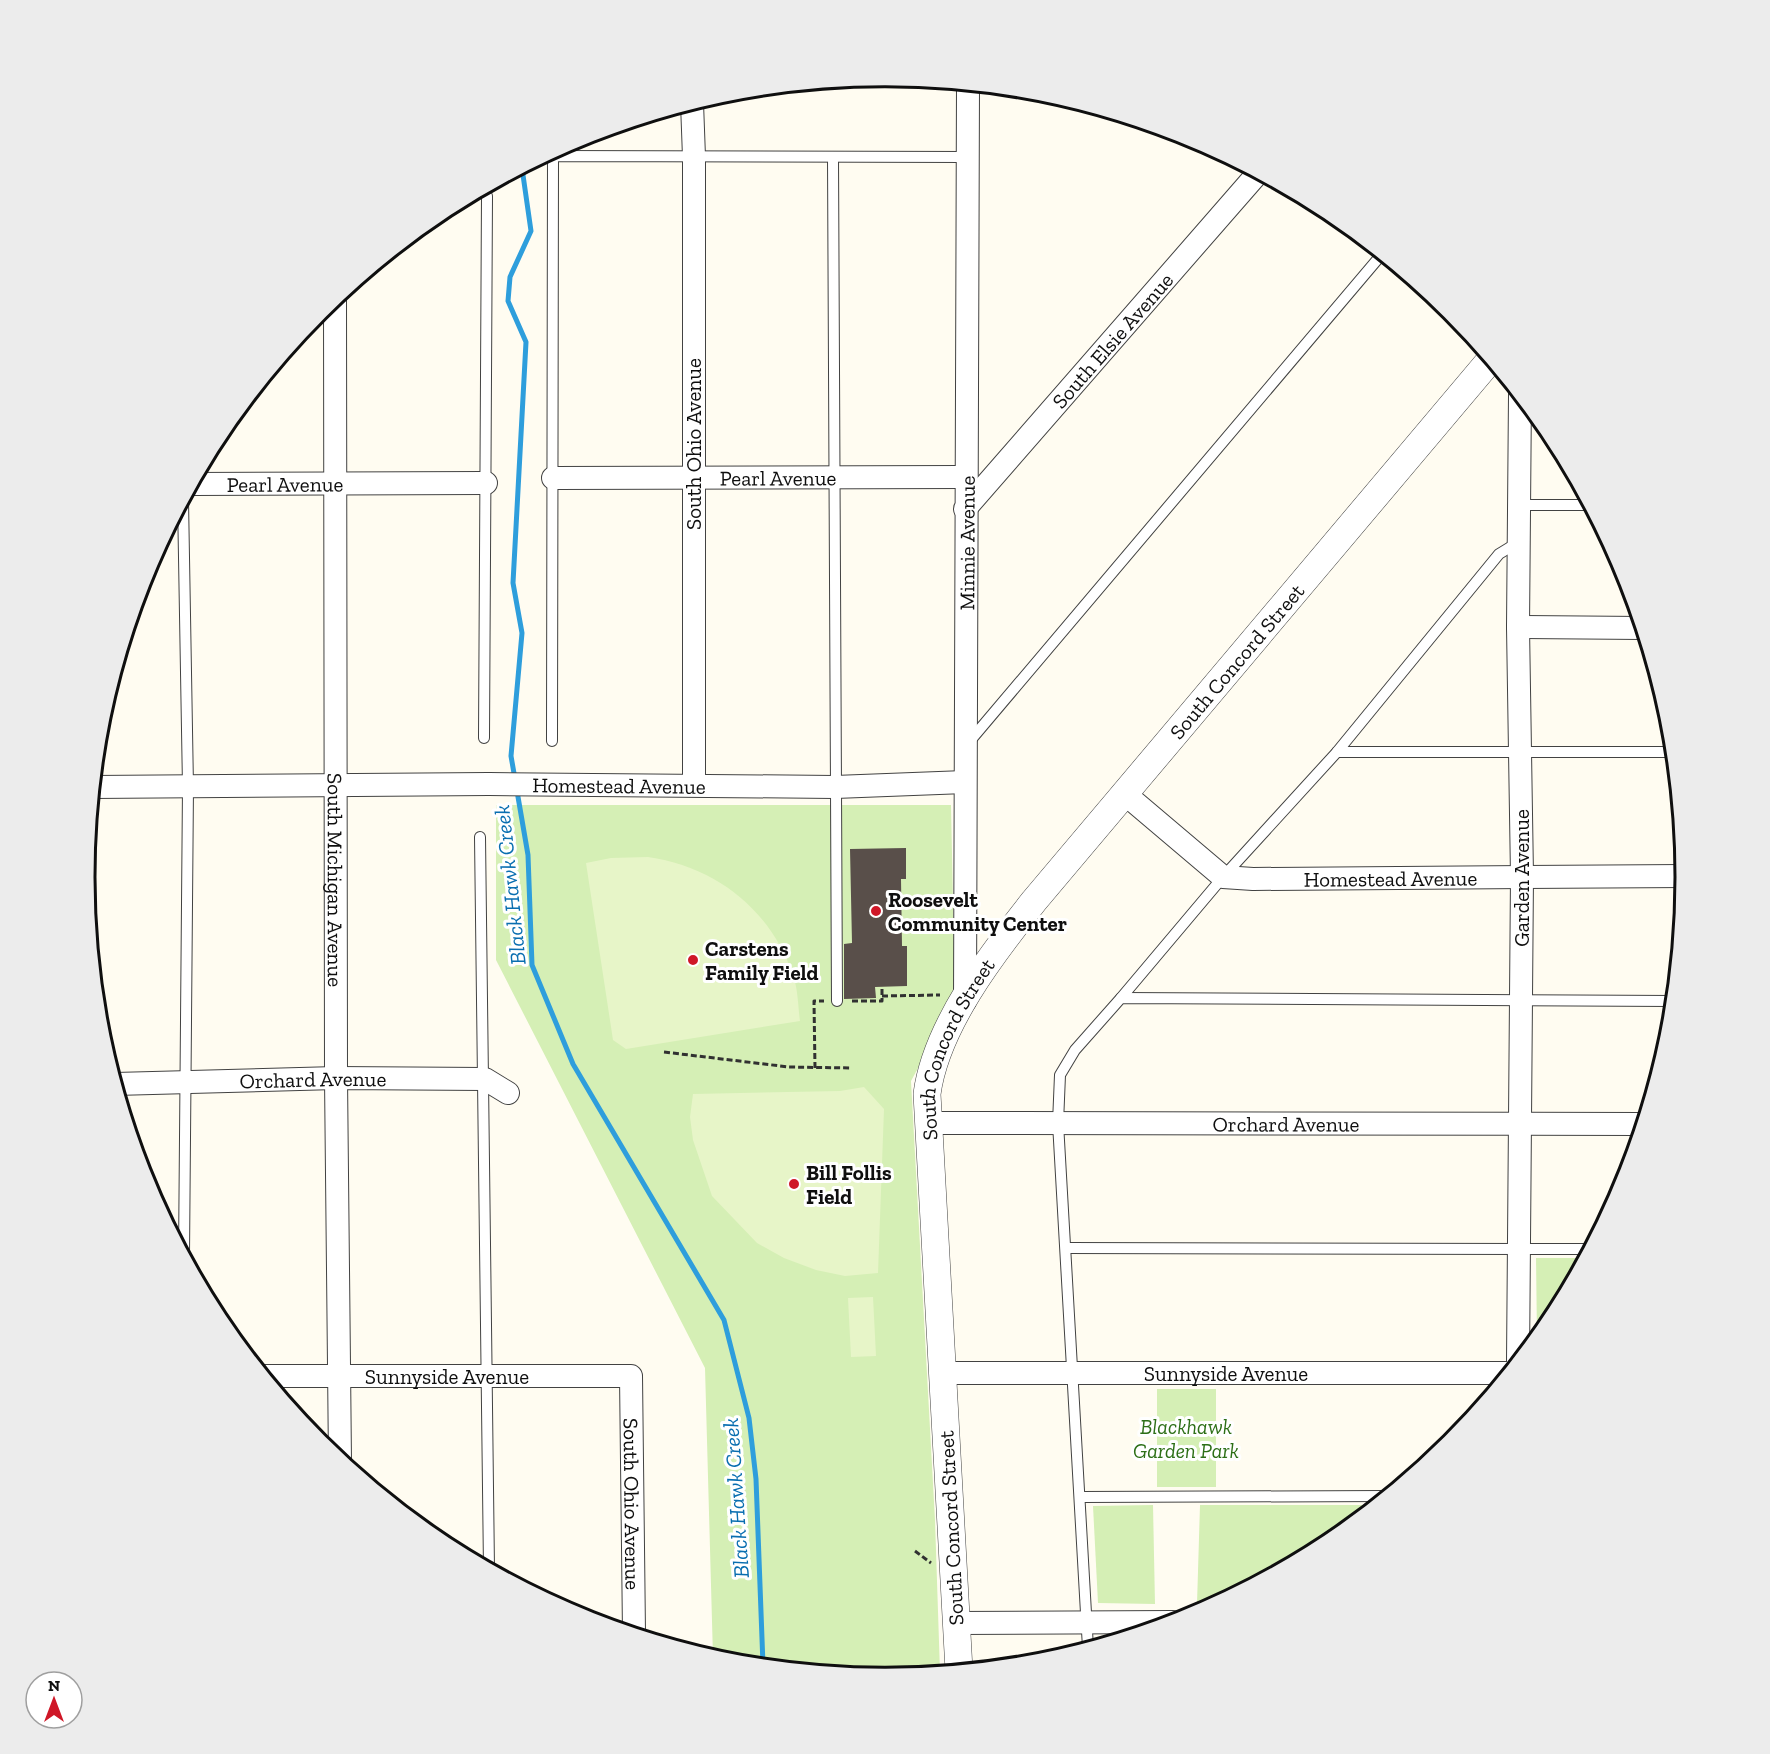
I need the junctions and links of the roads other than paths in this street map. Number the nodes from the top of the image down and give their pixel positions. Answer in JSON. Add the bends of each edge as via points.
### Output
{"nodes":[{"id":1,"x":968,"y":92,"type":"edge"},
{"id":2,"x":692,"y":111,"type":"edge"},
{"id":3,"x":563,"y":156,"type":"edge"},
{"id":4,"x":694,"y":157,"type":"junction"},
{"id":5,"x":969,"y":157,"type":"junction"},
{"id":6,"x":833,"y":158,"type":"junction"},
{"id":7,"x":553,"y":161,"type":"edge"},
{"id":8,"x":1253,"y":178,"type":"edge"},
{"id":9,"x":486,"y":195,"type":"edge"},
{"id":10,"x":1377,"y":259,"type":"edge"},
{"id":11,"x":335,"y":310,"type":"edge"},
{"id":12,"x":1487,"y":365,"type":"edge"},
{"id":13,"x":1520,"y":407,"type":"edge"},
{"id":14,"x":834,"y":477,"type":"junction"},
{"id":15,"x":966,"y":477,"type":"junction"},
{"id":16,"x":554,"y":478,"type":"junction"},
{"id":17,"x":693,"y":479,"type":"junction"},
{"id":18,"x":336,"y":483,"type":"junction"},
{"id":19,"x":486,"y":483,"type":"junction"},
{"id":20,"x":200,"y":484,"type":"edge"},
{"id":21,"x":1520,"y":505,"type":"junction"},
{"id":22,"x":1582,"y":505,"type":"edge"},
{"id":23,"x":965,"y":509,"type":"junction"},
{"id":24,"x":183,"y":515,"type":"edge"},
{"id":25,"x":1520,"y":542,"type":"junction"},
{"id":26,"x":1518,"y":627,"type":"junction"},
{"id":27,"x":1634,"y":628,"type":"edge"},
{"id":28,"x":484,"y":738,"type":"dead end"},
{"id":29,"x":552,"y":741,"type":"dead end"},
{"id":30,"x":965,"y":747,"type":"junction"},
{"id":31,"x":1521,"y":751,"type":"junction"},
{"id":32,"x":1337,"y":752,"type":"junction"},
{"id":33,"x":1665,"y":752,"type":"edge"},
{"id":34,"x":964,"y":782,"type":"junction"},
{"id":35,"x":337,"y":785,"type":"junction"},
{"id":36,"x":694,"y":785,"type":"junction"},
{"id":37,"x":101,"y":787,"type":"edge"},
{"id":38,"x":188,"y":787,"type":"junction"},
{"id":39,"x":835,"y":787,"type":"junction"},
{"id":40,"x":1125,"y":794,"type":"junction"},
{"id":41,"x":480,"y":837,"type":"dead end"},
{"id":42,"x":1522,"y":876,"type":"junction"},
{"id":43,"x":1675,"y":876,"type":"edge"},
{"id":44,"x":1223,"y":877,"type":"junction"},
{"id":45,"x":957,"y":998,"type":"junction"},
{"id":46,"x":1121,"y":998,"type":"junction"},
{"id":47,"x":1520,"y":1000,"type":"junction"},
{"id":48,"x":837,"y":1001,"type":"dead end"},
{"id":49,"x":1665,"y":1001,"type":"edge"},
{"id":50,"x":336,"y":1078,"type":"junction"},
{"id":51,"x":485,"y":1079,"type":"junction"},
{"id":52,"x":183,"y":1082,"type":"junction"},
{"id":53,"x":123,"y":1084,"type":"edge"},
{"id":54,"x":508,"y":1093,"type":"dead end"},
{"id":55,"x":929,"y":1123,"type":"junction"},
{"id":56,"x":1058,"y":1123,"type":"junction"},
{"id":57,"x":1519,"y":1124,"type":"junction"},
{"id":58,"x":1635,"y":1124,"type":"edge"},
{"id":59,"x":184,"y":1241,"type":"edge"},
{"id":60,"x":1066,"y":1248,"type":"junction"},
{"id":61,"x":1518,"y":1249,"type":"junction"},
{"id":62,"x":1582,"y":1249,"type":"edge"},
{"id":63,"x":1518,"y":1350,"type":"edge"},
{"id":64,"x":1073,"y":1372,"type":"junction"},
{"id":65,"x":942,"y":1373,"type":"junction"},
{"id":66,"x":1500,"y":1373,"type":"edge"},
{"id":67,"x":340,"y":1375,"type":"junction"},
{"id":68,"x":488,"y":1375,"type":"junction"},
{"id":69,"x":273,"y":1376,"type":"edge"},
{"id":70,"x":631,"y":1376,"type":"joint"},
{"id":71,"x":340,"y":1449,"type":"edge"},
{"id":72,"x":1376,"y":1496,"type":"edge"},
{"id":73,"x":1081,"y":1497,"type":"junction"},
{"id":74,"x":489,"y":1560,"type":"edge"},
{"id":75,"x":1087,"y":1622,"type":"junction"},
{"id":76,"x":1147,"y":1622,"type":"edge"},
{"id":77,"x":957,"y":1623,"type":"junction"},
{"id":78,"x":634,"y":1626,"type":"edge"},
{"id":79,"x":1088,"y":1640,"type":"edge"},
{"id":80,"x":959,"y":1663,"type":"edge"}],
"edges":[{"from":1,"to":5,"type":"street","name":"Minnie Avenue"},
{"from":2,"to":4,"type":"street","name":"South Ohio Avenue"},
{"from":3,"to":4,"type":"lane"},
{"from":4,"to":6,"type":"lane"},
{"from":4,"to":17,"type":"street","name":"South Ohio Avenue"},
{"from":5,"to":6,"type":"lane"},
{"from":5,"to":15,"type":"street","name":"Minnie Avenue"},
{"from":6,"to":14,"type":"lane"},
{"from":7,"to":16,"type":"lane"},
{"from":8,"to":23,"type":"street","name":"South Elsie Avenue"},
{"from":9,"to":19,"type":"lane"},
{"from":10,"to":30,"type":"lane"},
{"from":11,"to":18,"type":"street","name":"South Michigan Avenue"},
{"from":12,"to":40,"type":"street","name":"South Concord Street"},
{"from":13,"to":21,"type":"street","name":"Garden Avenue"},
{"from":14,"to":15,"type":"street","name":"Pearl Avenue"},
{"from":14,"to":17,"type":"street","name":"Pearl Avenue"},
{"from":14,"to":39,"type":"lane"},
{"from":15,"to":23,"type":"street","name":"Minnie Avenue"},
{"from":16,"to":17,"type":"street","name":"Pearl Avenue"},
{"from":16,"to":29,"type":"lane"},
{"from":17,"to":36,"type":"street","name":"South Ohio Avenue"},
{"from":18,"to":19,"type":"street","name":"Pearl Avenue"},
{"from":18,"to":20,"type":"street","name":"Pearl Avenue"},
{"from":18,"to":35,"type":"street","name":"South Michigan Avenue"},
{"from":19,"to":28,"type":"lane"},
{"from":21,"to":22,"type":"lane"},
{"from":21,"to":25,"type":"street","name":"Garden Avenue"},
{"from":23,"to":30,"type":"street","name":"Minnie Avenue"},
{"from":24,"to":38,"type":"lane"},
{"from":25,"to":26,"type":"street","name":"Garden Avenue"},
{"from":25,"to":32,"type":"lane","via":[[1499,554]]},
{"from":26,"to":27,"type":"street"},
{"from":26,"to":31,"type":"street","name":"Garden Avenue"},
{"from":30,"to":34,"type":"street","name":"Minnie Avenue"},
{"from":31,"to":32,"type":"lane"},
{"from":31,"to":33,"type":"lane"},
{"from":31,"to":42,"type":"street","name":"Garden Avenue"},
{"from":32,"to":44,"type":"lane"},
{"from":34,"to":39,"type":"street","name":"Homestead Avenue"},
{"from":34,"to":45,"type":"street","name":"Minnie Avenue"},
{"from":35,"to":36,"type":"street","name":"Homestead Avenue"},
{"from":35,"to":38,"type":"street","name":"Homestead Avenue"},
{"from":35,"to":50,"type":"street","name":"South Michigan Avenue"},
{"from":36,"to":39,"type":"street","name":"Homestead Avenue"},
{"from":37,"to":38,"type":"street","name":"Homestead Avenue"},
{"from":38,"to":52,"type":"lane"},
{"from":39,"to":48,"type":"lane"},
{"from":40,"to":44,"type":"street"},
{"from":40,"to":45,"type":"street","name":"South Concord Street"},
{"from":41,"to":51,"type":"lane"},
{"from":42,"to":43,"type":"street","name":"Homestead Avenue"},
{"from":42,"to":44,"type":"street","name":"Homestead Avenue"},
{"from":42,"to":47,"type":"street","name":"Garden Avenue"},
{"from":44,"to":46,"type":"lane"},
{"from":45,"to":55,"type":"street","name":"South Concord Street","via":[[927,1094]]},
{"from":46,"to":47,"type":"lane"},
{"from":46,"to":56,"type":"lane","via":[[1075,1050],[1060,1075]]},
{"from":47,"to":49,"type":"lane"},
{"from":47,"to":57,"type":"street","name":"Garden Avenue"},
{"from":50,"to":51,"type":"street","name":"Orchard Avenue"},
{"from":50,"to":52,"type":"street","name":"Orchard Avenue"},
{"from":50,"to":67,"type":"street","name":"South Michigan Avenue"},
{"from":51,"to":54,"type":"street"},
{"from":51,"to":68,"type":"lane"},
{"from":52,"to":53,"type":"street","name":"Orchard Avenue"},
{"from":52,"to":59,"type":"lane"},
{"from":55,"to":56,"type":"street","name":"Orchard Avenue"},
{"from":55,"to":65,"type":"street","name":"South Concord Street"},
{"from":56,"to":57,"type":"street","name":"Orchard Avenue"},
{"from":56,"to":60,"type":"lane"},
{"from":57,"to":58,"type":"street","name":"Orchard Avenue"},
{"from":57,"to":61,"type":"street","name":"Garden Avenue"},
{"from":60,"to":61,"type":"lane"},
{"from":60,"to":64,"type":"lane"},
{"from":61,"to":62,"type":"lane"},
{"from":61,"to":63,"type":"street","name":"Garden Avenue"},
{"from":64,"to":65,"type":"street","name":"Sunnyside Avenue"},
{"from":64,"to":66,"type":"street","name":"Sunnyside Avenue"},
{"from":64,"to":73,"type":"lane"},
{"from":65,"to":77,"type":"street","name":"South Concord Street"},
{"from":67,"to":68,"type":"street","name":"Sunnyside Avenue"},
{"from":67,"to":69,"type":"street","name":"Sunnyside Avenue"},
{"from":67,"to":71,"type":"street","name":"South Michigan Avenue"},
{"from":68,"to":70,"type":"street","name":"Sunnyside Avenue"},
{"from":68,"to":74,"type":"lane"},
{"from":70,"to":78,"type":"street","name":"South Ohio Avenue"},
{"from":72,"to":73,"type":"lane"},
{"from":73,"to":75,"type":"lane"},
{"from":75,"to":76,"type":"street"},
{"from":75,"to":77,"type":"street"},
{"from":75,"to":79,"type":"lane"},
{"from":77,"to":80,"type":"street","name":"South Concord Street"}]}
